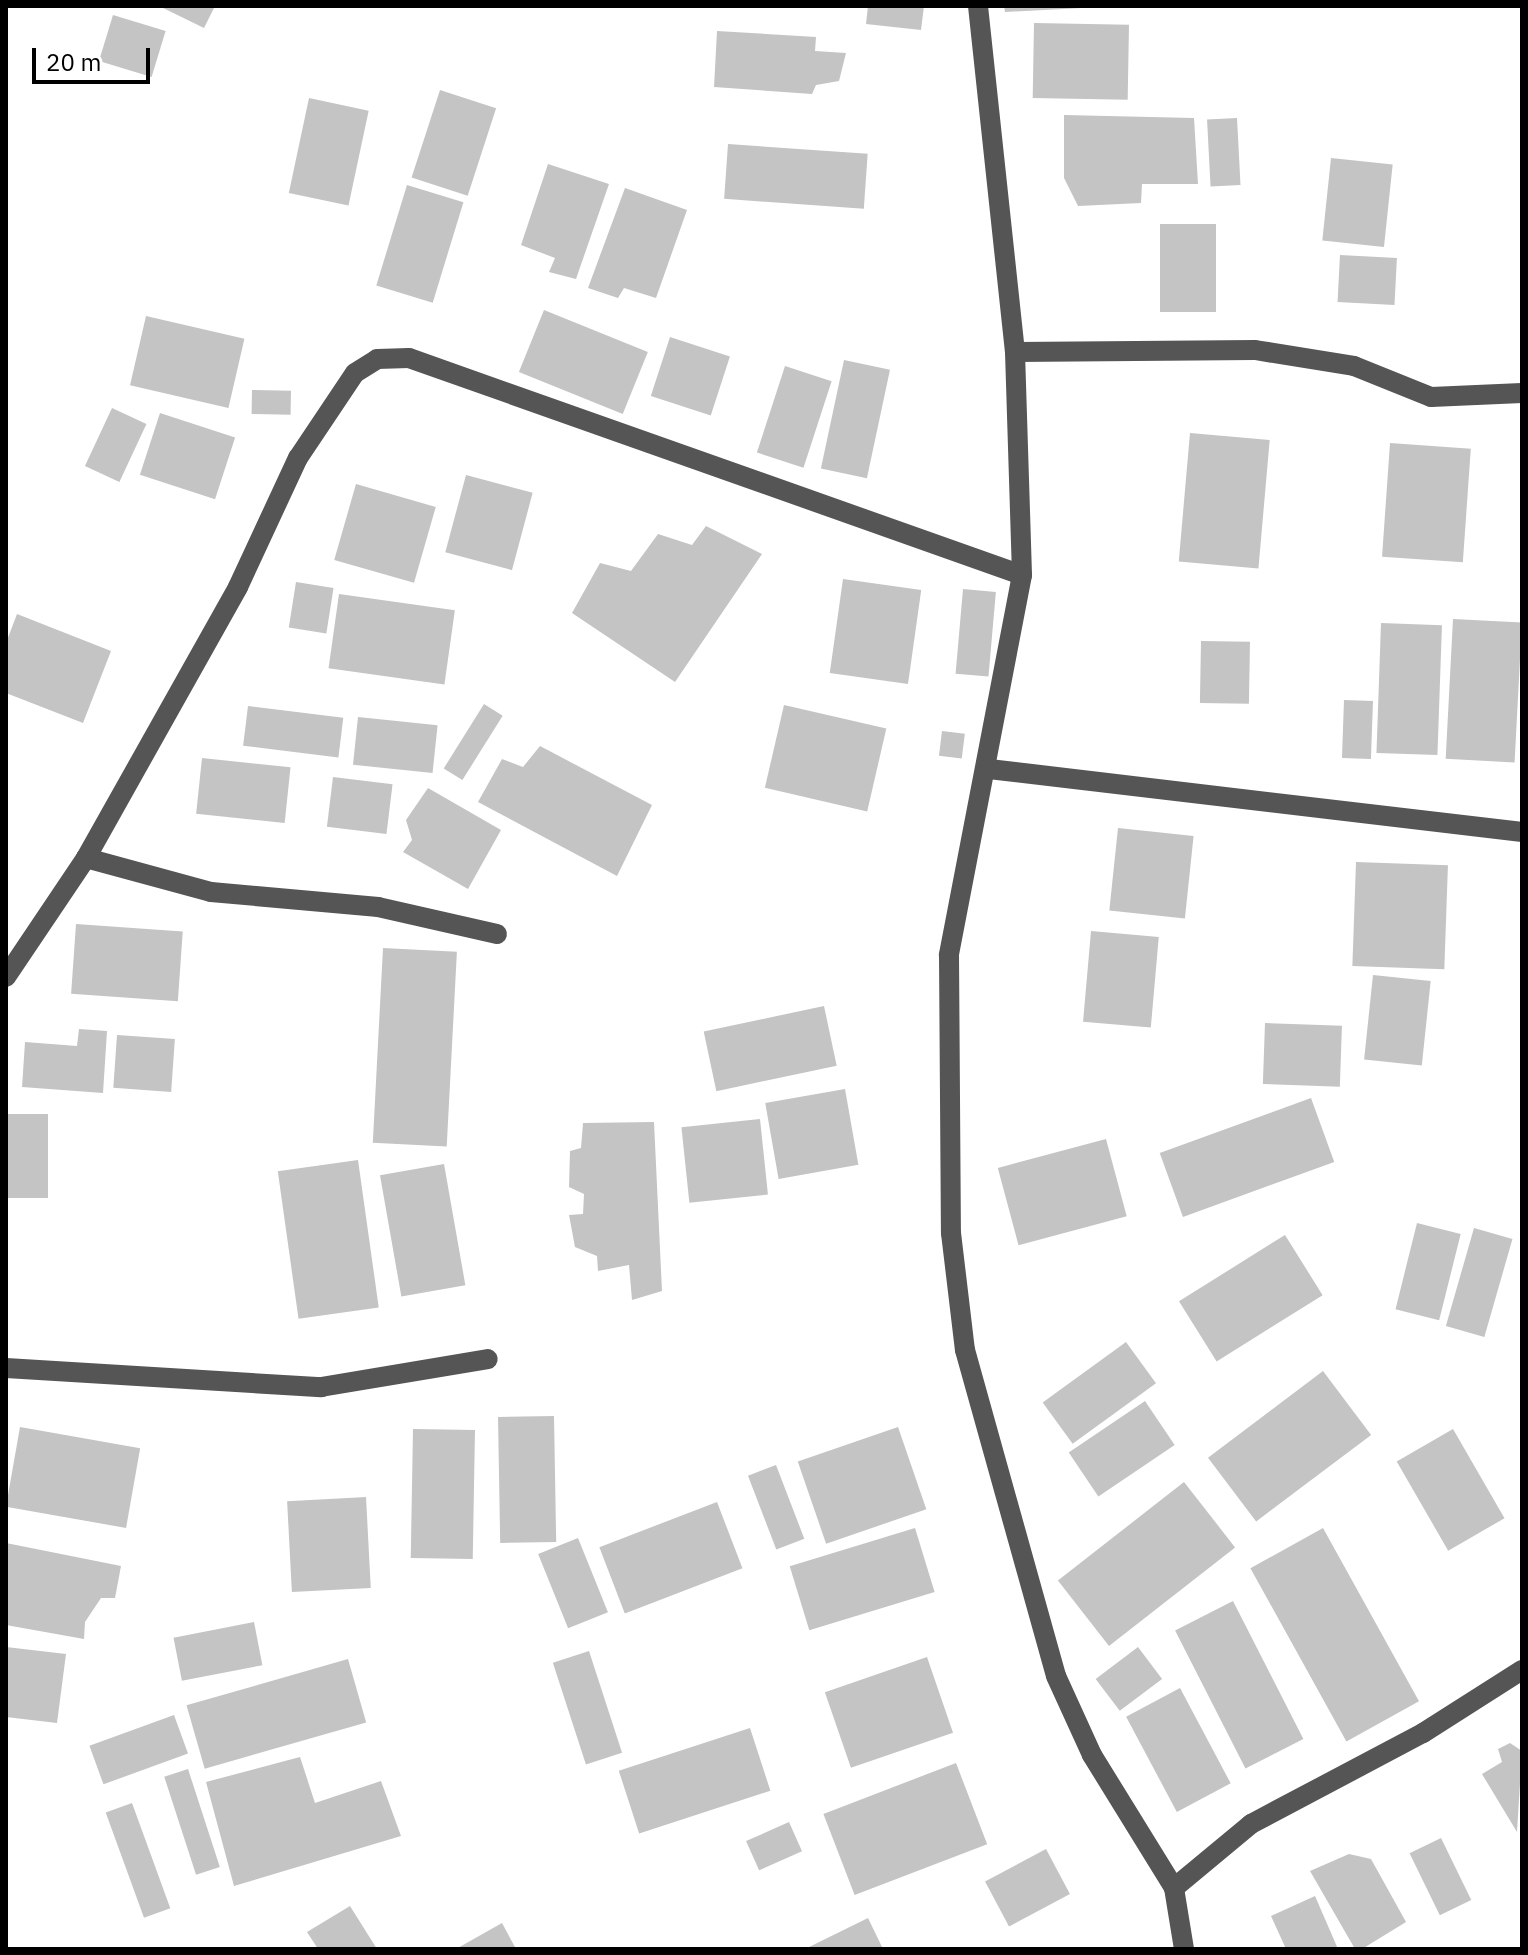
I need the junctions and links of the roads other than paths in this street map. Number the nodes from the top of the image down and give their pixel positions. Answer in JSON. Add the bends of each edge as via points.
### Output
{"nodes":[{"id":1,"x":978,"y":6,"type":"edge"},
{"id":2,"x":1015,"y":352,"type":"junction"},
{"id":3,"x":1522,"y":393,"type":"edge"},
{"id":4,"x":1022,"y":575,"type":"junction"},
{"id":5,"x":989,"y":769,"type":"junction"},
{"id":6,"x":1522,"y":832,"type":"edge"},
{"id":7,"x":86,"y":858,"type":"junction"},
{"id":8,"x":497,"y":934,"type":"dead end"},
{"id":9,"x":6,"y":977,"type":"edge"},
{"id":10,"x":488,"y":1359,"type":"dead end"},
{"id":11,"x":6,"y":1368,"type":"edge"},
{"id":12,"x":1522,"y":1670,"type":"edge"},
{"id":13,"x":1174,"y":1888,"type":"junction"},
{"id":14,"x":1184,"y":1949,"type":"edge"}],
"edges":[{"from":1,"to":2,"type":"street"},
{"from":2,"to":3,"type":"street","via":[[1255,350],[1354,366],[1431,397]]},
{"from":2,"to":4,"type":"street"},
{"from":4,"to":5,"type":"street"},
{"from":4,"to":7,"type":"street","via":[[409,358],[377,359],[355,373],[298,458],[238,587]]},
{"from":5,"to":6,"type":"street"},
{"from":5,"to":13,"type":"street","via":[[949,955],[951,1233],[965,1350],[1056,1676],[1092,1755]]},
{"from":7,"to":8,"type":"street","via":[[211,892],[378,907]]},
{"from":7,"to":9,"type":"street"},
{"from":10,"to":11,"type":"street","via":[[321,1387]]},
{"from":12,"to":13,"type":"street","via":[[1423,1733],[1251,1824]]},
{"from":13,"to":14,"type":"street"}]}
